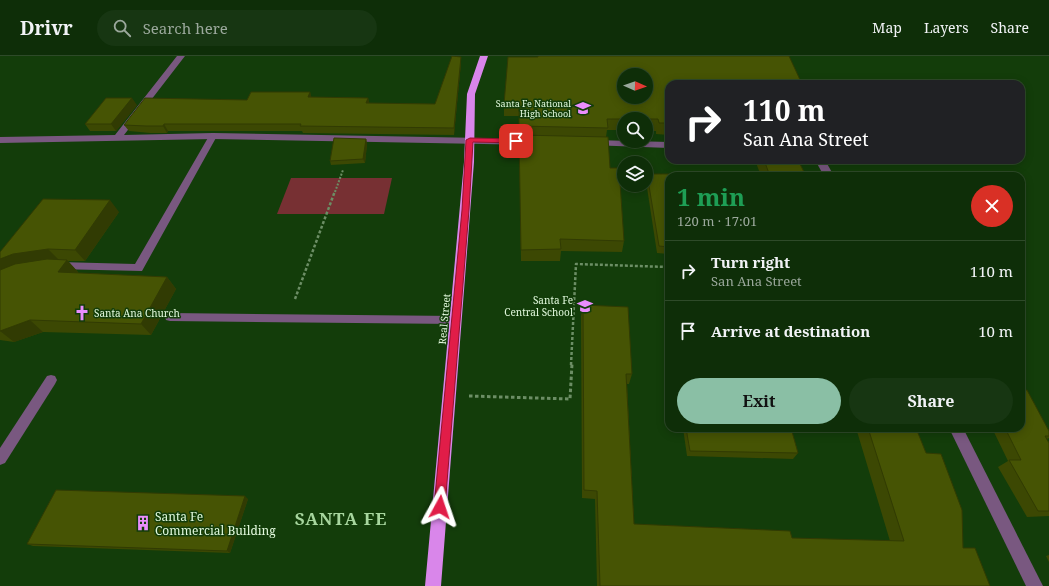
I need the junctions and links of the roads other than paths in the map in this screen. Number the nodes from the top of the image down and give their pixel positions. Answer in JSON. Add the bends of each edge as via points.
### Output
{"nodes":[{"id":1,"x":182,"y":56,"type":"edge"},
{"id":2,"x":484,"y":56,"type":"edge"},
{"id":3,"x":213,"y":136,"type":"junction"},
{"id":4,"x":118,"y":137,"type":"junction"},
{"id":5,"x":0,"y":140,"type":"edge"},
{"id":6,"x":470,"y":140,"type":"junction"},
{"id":7,"x":542,"y":142,"type":"edge"},
{"id":8,"x":581,"y":143,"type":"edge"},
{"id":9,"x":665,"y":145,"type":"edge"},
{"id":10,"x":52,"y":267,"type":"edge"},
{"id":11,"x":170,"y":318,"type":"dead end"},
{"id":12,"x":456,"y":320,"type":"junction"},
{"id":13,"x":51,"y":380,"type":"dead end"},
{"id":14,"x":958,"y":432,"type":"edge"},
{"id":15,"x":0,"y":459,"type":"edge"},
{"id":16,"x":433,"y":586,"type":"edge"},
{"id":17,"x":1035,"y":586,"type":"edge"}],
"edges":[{"from":1,"to":4,"type":"street"},
{"from":2,"to":6,"type":"highway","name":"Real Street","via":[[471,94]]},
{"from":3,"to":4,"type":"street"},
{"from":3,"to":6,"type":"street"},
{"from":3,"to":10,"type":"lane","via":[[138,268]]},
{"from":4,"to":5,"type":"street"},
{"from":6,"to":7,"type":"street"},
{"from":6,"to":12,"type":"highway","name":"Real Street"},
{"from":8,"to":9,"type":"street"},
{"from":11,"to":12,"type":"lane"},
{"from":12,"to":16,"type":"highway","name":"Real Street"},
{"from":13,"to":15,"type":"lane"},
{"from":14,"to":17,"type":"street"}]}
